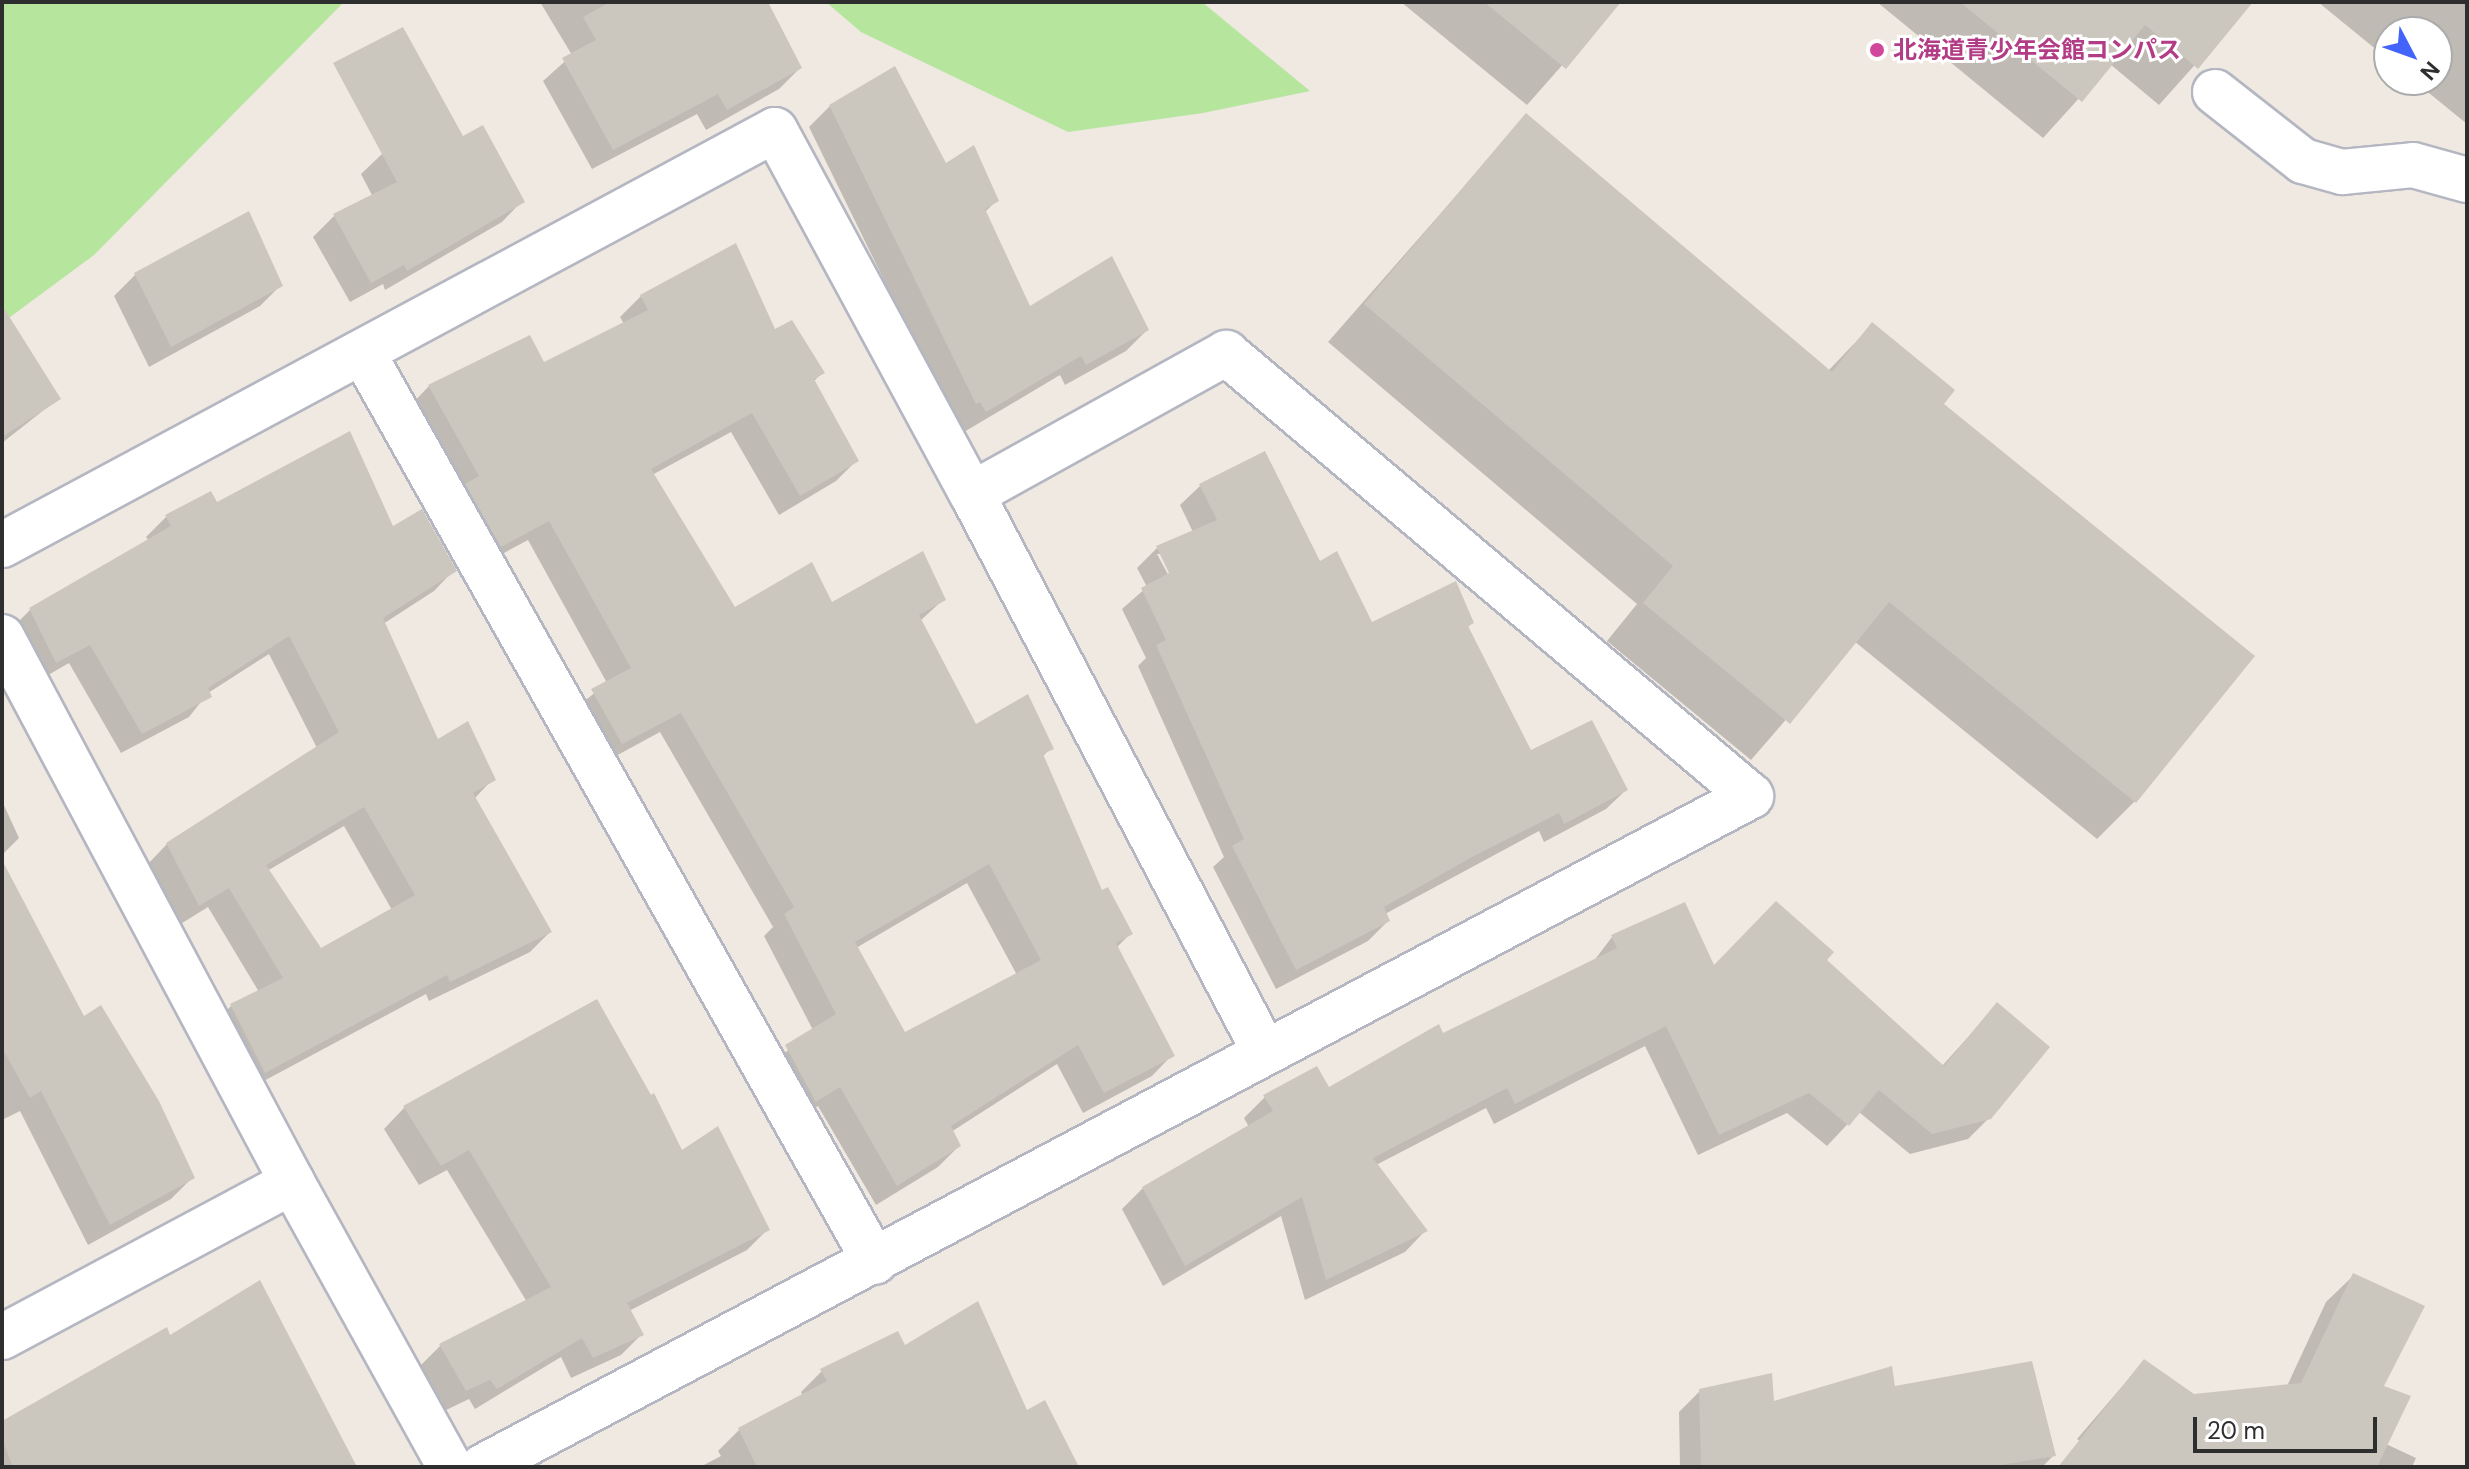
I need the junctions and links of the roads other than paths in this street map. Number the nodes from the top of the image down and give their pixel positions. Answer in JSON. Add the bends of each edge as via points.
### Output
{"nodes":[{"id":1,"x":2215,"y":92,"type":"dead end"},
{"id":2,"x":2467,"y":180,"type":"edge"},
{"id":3,"x":363,"y":353,"type":"junction"},
{"id":4,"x":972,"y":494,"type":"junction"},
{"id":5,"x":2,"y":545,"type":"edge"},
{"id":6,"x":2,"y":637,"type":"edge"},
{"id":7,"x":1264,"y":1051,"type":"junction"},
{"id":8,"x":292,"y":1182,"type":"junction"},
{"id":9,"x":875,"y":1262,"type":"junction"},
{"id":10,"x":2,"y":1337,"type":"edge"},
{"id":11,"x":450,"y":1467,"type":"edge"},
{"id":12,"x":482,"y":1467,"type":"edge"}],
"edges":[{"from":1,"to":2,"type":"street","via":[[2303,161],[2342,172],[2413,165]]},
{"from":3,"to":4,"type":"street","via":[[775,130]]},
{"from":3,"to":5,"type":"street"},
{"from":3,"to":9,"type":"street"},
{"from":4,"to":7,"type":"street"},
{"from":4,"to":7,"type":"street","via":[[1226,353],[1751,796]]},
{"from":6,"to":8,"type":"street"},
{"from":7,"to":9,"type":"street"},
{"from":8,"to":10,"type":"street"},
{"from":8,"to":11,"type":"street"},
{"from":9,"to":12,"type":"street"}]}
